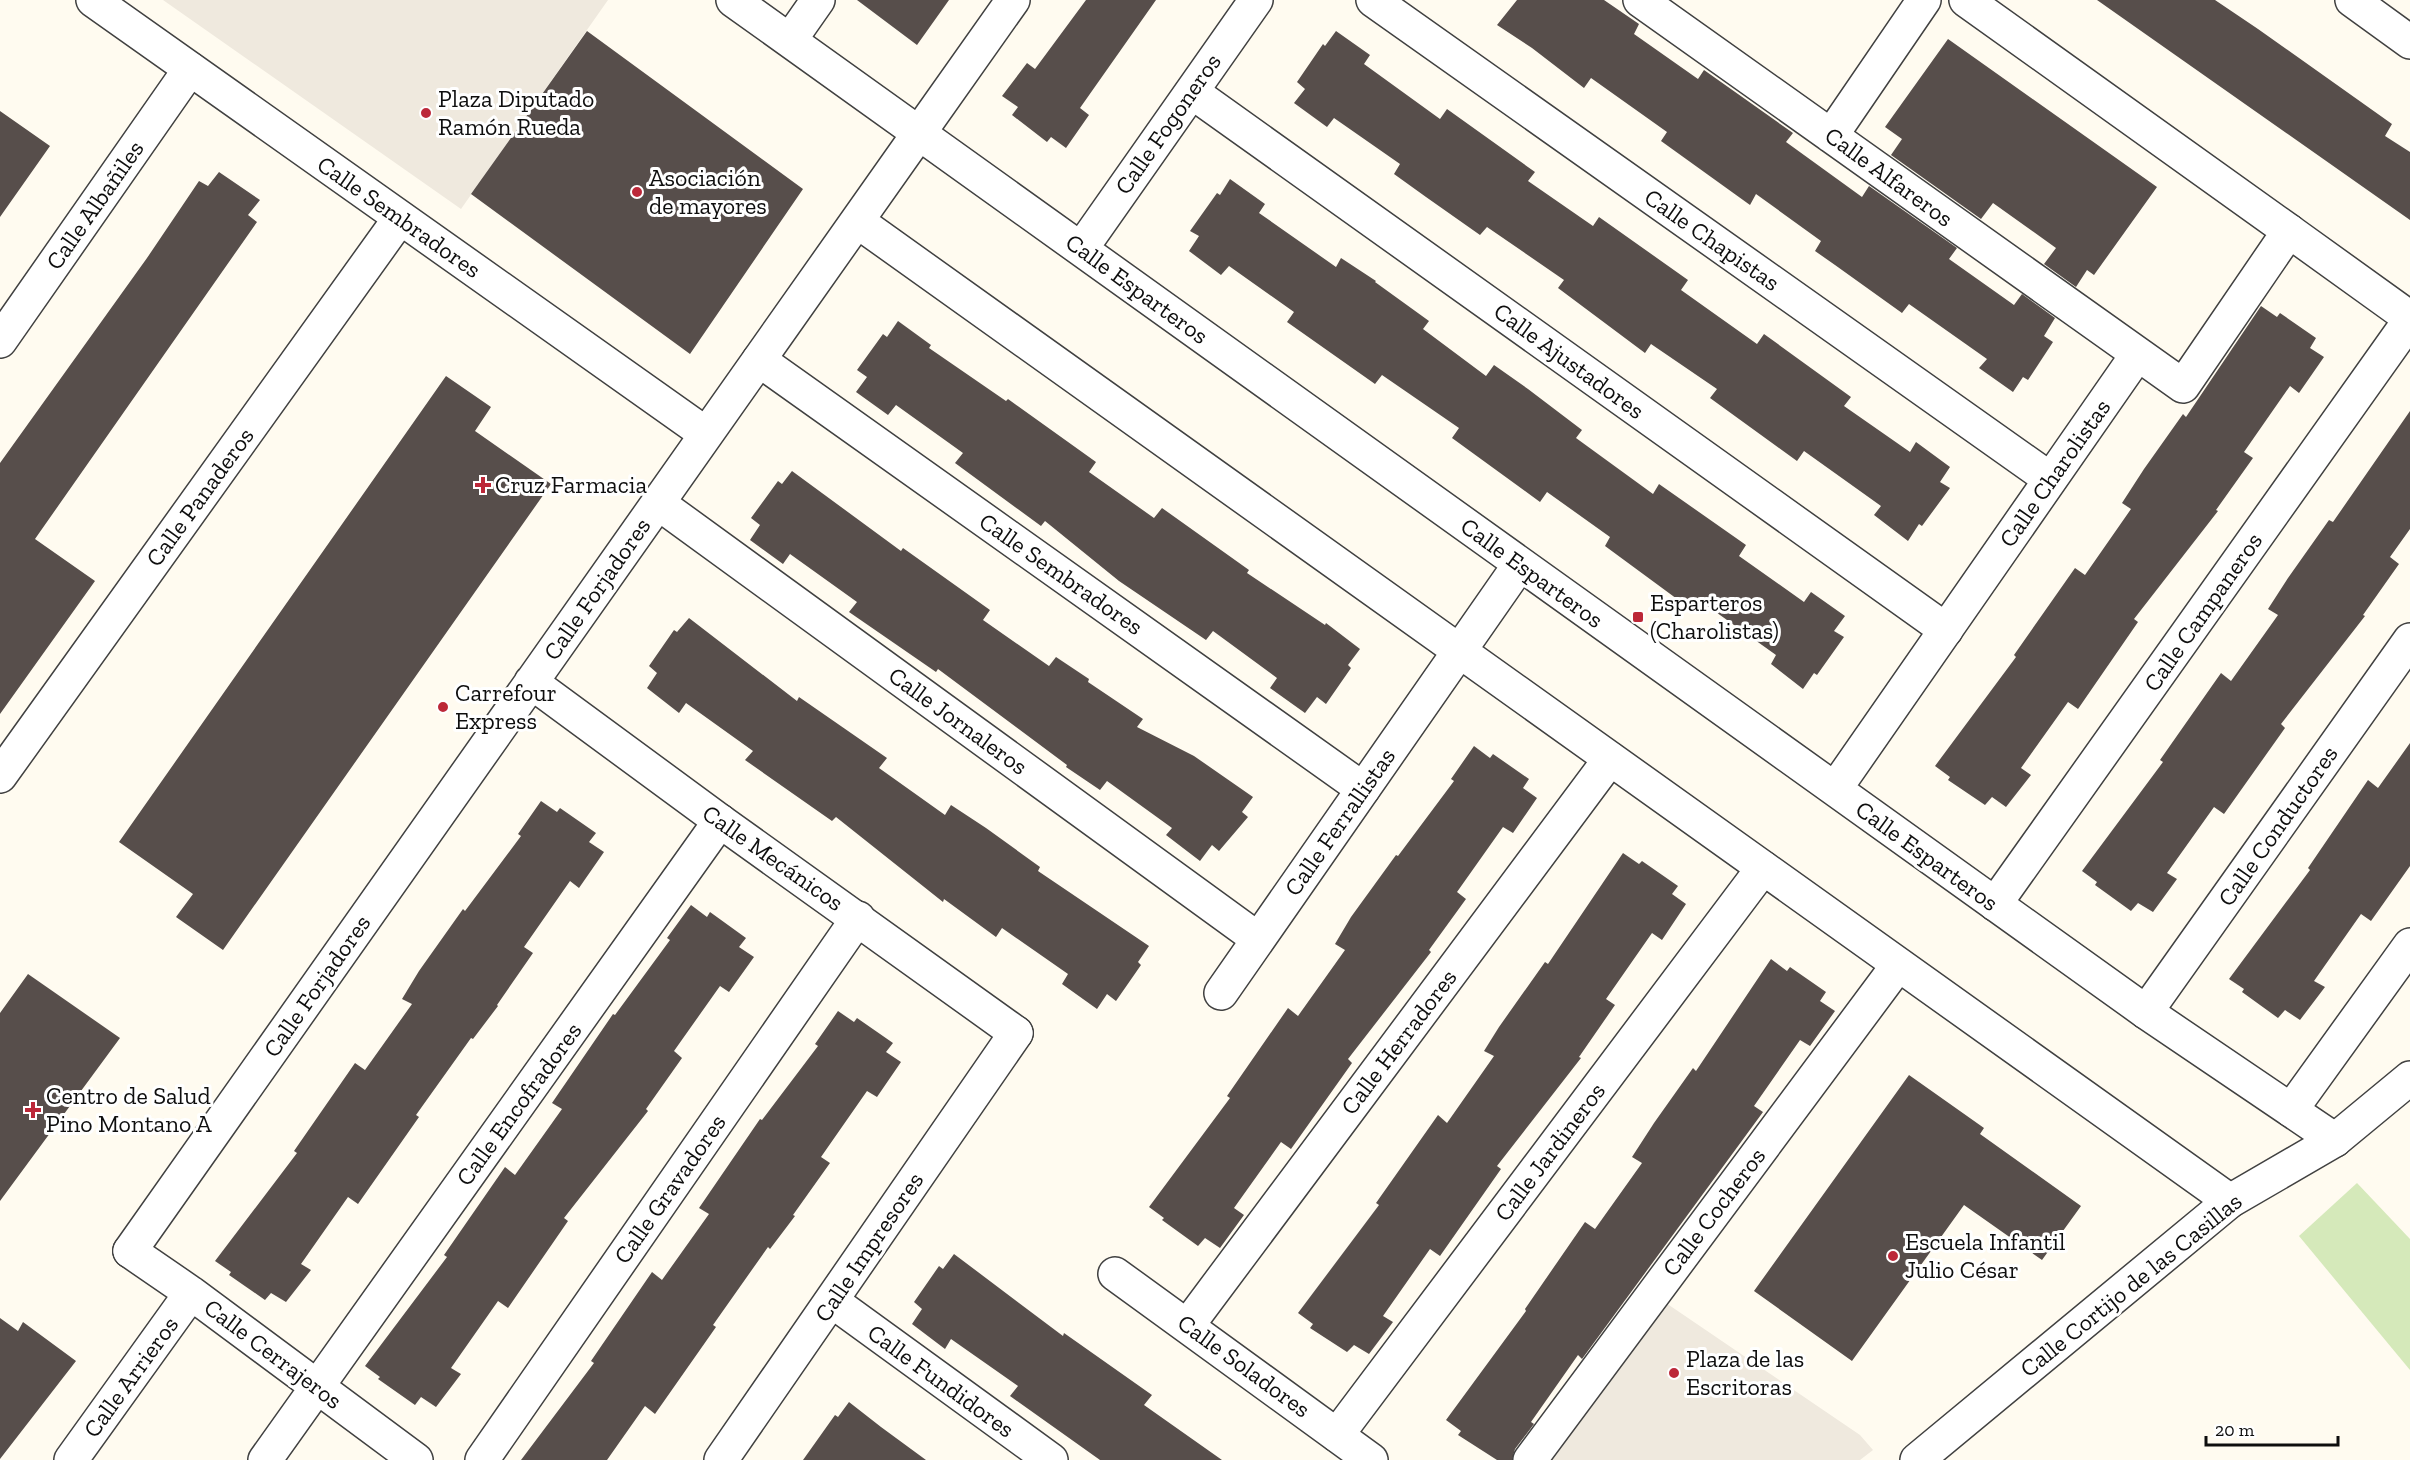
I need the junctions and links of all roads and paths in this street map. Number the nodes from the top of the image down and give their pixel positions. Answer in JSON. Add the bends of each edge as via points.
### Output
{"nodes":[{"id":1,"x":93,"y":0,"type":"edge"},
{"id":2,"x":733,"y":0,"type":"edge"},
{"id":3,"x":818,"y":0,"type":"edge"},
{"id":4,"x":1013,"y":0,"type":"edge"},
{"id":5,"x":1256,"y":0,"type":"edge"},
{"id":6,"x":1373,"y":0,"type":"edge"},
{"id":7,"x":1640,"y":0,"type":"edge"},
{"id":8,"x":1924,"y":0,"type":"edge"},
{"id":9,"x":1966,"y":0,"type":"edge"},
{"id":10,"x":2352,"y":0,"type":"edge"},
{"id":11,"x":790,"y":40,"type":"junction"},
{"id":12,"x":2410,"y":42,"type":"edge"},
{"id":13,"x":190,"y":69,"type":"junction"},
{"id":14,"x":1192,"y":92,"type":"junction"},
{"id":15,"x":919,"y":133,"type":"junction"},
{"id":16,"x":1831,"y":136,"type":"junction"},
{"id":17,"x":400,"y":218,"type":"junction"},
{"id":18,"x":857,"y":221,"type":"junction"},
{"id":19,"x":2289,"y":231,"type":"junction"},
{"id":20,"x":1081,"y":249,"type":"junction"},
{"id":21,"x":2410,"y":319,"type":"edge"},
{"id":22,"x":0,"y":341,"type":"edge"},
{"id":23,"x":2137,"y":355,"type":"junction"},
{"id":24,"x":759,"y":360,"type":"junction"},
{"id":25,"x":706,"y":434,"type":"junction"},
{"id":26,"x":2050,"y":479,"type":"junction"},
{"id":27,"x":658,"y":503,"type":"junction"},
{"id":28,"x":1520,"y":564,"type":"junction"},
{"id":29,"x":1946,"y":630,"type":"junction"},
{"id":30,"x":2410,"y":640,"type":"edge"},
{"id":31,"x":1459,"y":651,"type":"junction"},
{"id":32,"x":531,"y":682,"type":"junction"},
{"id":33,"x":1610,"y":759,"type":"junction"},
{"id":34,"x":0,"y":776,"type":"edge"},
{"id":35,"x":1364,"y":789,"type":"junction"},
{"id":36,"x":1835,"y":789,"type":"junction"},
{"id":37,"x":720,"y":821,"type":"junction"},
{"id":38,"x":1762,"y":868,"type":"junction"},
{"id":39,"x":1995,"y":904,"type":"junction"},
{"id":40,"x":858,"y":918,"type":"junction"},
{"id":41,"x":1258,"y":939,"type":"junction"},
{"id":42,"x":2410,"y":945,"type":"edge"},
{"id":43,"x":1898,"y":964,"type":"junction"},
{"id":44,"x":1221,"y":993,"type":"dead end"},
{"id":45,"x":2146,"y":1012,"type":"junction"},
{"id":46,"x":1016,"y":1033,"type":"joint"},
{"id":47,"x":2410,"y":1078,"type":"edge"},
{"id":48,"x":2291,"y":1110,"type":"junction"},
{"id":49,"x":2335,"y":1140,"type":"junction"},
{"id":50,"x":2230,"y":1201,"type":"junction"},
{"id":51,"x":130,"y":1251,"type":"joint"},
{"id":52,"x":1115,"y":1274,"type":"dead end"},
{"id":53,"x":191,"y":1293,"type":"junction"},
{"id":54,"x":832,"y":1301,"type":"junction"},
{"id":55,"x":1188,"y":1325,"type":"junction"},
{"id":56,"x":317,"y":1387,"type":"junction"},
{"id":57,"x":1337,"y":1435,"type":"junction"},
{"id":58,"x":71,"y":1460,"type":"edge"},
{"id":59,"x":265,"y":1460,"type":"edge"},
{"id":60,"x":416,"y":1460,"type":"edge"},
{"id":61,"x":482,"y":1460,"type":"edge"},
{"id":62,"x":722,"y":1460,"type":"edge"},
{"id":63,"x":1051,"y":1460,"type":"edge"},
{"id":64,"x":1371,"y":1460,"type":"edge"},
{"id":65,"x":1530,"y":1460,"type":"edge"},
{"id":66,"x":1917,"y":1460,"type":"edge"}],
"edges":[{"from":1,"to":13,"type":"street","name":"Calle Sembradores"},
{"from":2,"to":11,"type":"street","name":"Calle Esparteros"},
{"from":3,"to":11,"type":"street"},
{"from":4,"to":15,"type":"street","name":"Calle Forjadores"},
{"from":5,"to":14,"type":"street","name":"Calle Fogoneros"},
{"from":6,"to":26,"type":"street","name":"Calle Chapistas"},
{"from":7,"to":16,"type":"street","name":"Calle Alfareros"},
{"from":8,"to":16,"type":"street"},
{"from":9,"to":19,"type":"street"},
{"from":10,"to":12,"type":"street"},
{"from":11,"to":15,"type":"street","name":"Calle Esparteros"},
{"from":13,"to":17,"type":"street","name":"Calle Sembradores"},
{"from":13,"to":22,"type":"street","name":"Calle Albañiles"},
{"from":14,"to":20,"type":"street","name":"Calle Fogoneros"},
{"from":14,"to":29,"type":"street","name":"Calle Ajustadores"},
{"from":15,"to":18,"type":"street","name":"Calle Forjadores"},
{"from":15,"to":20,"type":"street","name":"Calle Esparteros"},
{"from":16,"to":23,"type":"street","name":"Calle Alfareros"},
{"from":17,"to":25,"type":"street","name":"Calle Sembradores"},
{"from":17,"to":34,"type":"street","name":"Calle Panaderos"},
{"from":18,"to":24,"type":"street","name":"Calle Forjadores"},
{"from":18,"to":31,"type":"street"},
{"from":19,"to":21,"type":"street"},
{"from":19,"to":23,"type":"street","via":[[2183,386]]},
{"from":20,"to":28,"type":"street","name":"Calle Esparteros"},
{"from":21,"to":39,"type":"street","name":"Calle Campaneros"},
{"from":23,"to":26,"type":"street","name":"Calle Charolistas"},
{"from":24,"to":25,"type":"street","name":"Calle Forjadores"},
{"from":24,"to":35,"type":"street","name":"Calle Sembradores"},
{"from":25,"to":27,"type":"street","name":"Calle Forjadores"},
{"from":26,"to":29,"type":"street","name":"Calle Charolistas"},
{"from":27,"to":32,"type":"street","name":"Calle Forjadores"},
{"from":27,"to":41,"type":"street","name":"Calle Jornaleros"},
{"from":28,"to":31,"type":"street","name":"Calle Ferrallistas"},
{"from":28,"to":36,"type":"street","name":"Calle Esparteros"},
{"from":29,"to":36,"type":"street","name":"Calle Charolistas"},
{"from":30,"to":45,"type":"street","name":"Calle Conductores"},
{"from":31,"to":33,"type":"street"},
{"from":31,"to":35,"type":"street","name":"Calle Ferrallistas"},
{"from":32,"to":37,"type":"street","name":"Calle Mecánicos"},
{"from":32,"to":51,"type":"street","name":"Calle Forjadores"},
{"from":33,"to":38,"type":"street"},
{"from":33,"to":55,"type":"street","name":"Calle Herradores"},
{"from":35,"to":41,"type":"street","name":"Calle Ferrallistas"},
{"from":36,"to":39,"type":"street","name":"Calle Esparteros"},
{"from":37,"to":40,"type":"street","name":"Calle Mecánicos"},
{"from":37,"to":56,"type":"street","name":"Calle Encofradores"},
{"from":38,"to":43,"type":"street"},
{"from":38,"to":57,"type":"street","name":"Calle Jardineros"},
{"from":39,"to":45,"type":"street","name":"Calle Esparteros"},
{"from":40,"to":46,"type":"street","name":"Calle Mecánicos"},
{"from":40,"to":61,"type":"street","name":"Calle Gravadores"},
{"from":41,"to":44,"type":"street","name":"Calle Ferrallistas"},
{"from":42,"to":48,"type":"street"},
{"from":43,"to":50,"type":"street"},
{"from":43,"to":65,"type":"street","name":"Calle Cocheros"},
{"from":45,"to":48,"type":"street","name":"Calle Esparteros"},
{"from":46,"to":54,"type":"street","name":"Calle Impresores"},
{"from":47,"to":49,"type":"street","name":"Calle Cortijo de las Casillas"},
{"from":48,"to":49,"type":"street","name":"Calle Esparteros"},
{"from":49,"to":50,"type":"street","name":"Calle Cortijo de las Casillas"},
{"from":50,"to":66,"type":"street","name":"Calle Cortijo de las Casillas"},
{"from":51,"to":53,"type":"street","name":"Calle Cerrajeros"},
{"from":52,"to":55,"type":"street","name":"Calle Soladores"},
{"from":53,"to":56,"type":"street","name":"Calle Cerrajeros"},
{"from":53,"to":58,"type":"street","name":"Calle Arrieros"},
{"from":54,"to":62,"type":"street","name":"Calle Impresores"},
{"from":54,"to":63,"type":"street","name":"Calle Fundidores"},
{"from":55,"to":57,"type":"street","name":"Calle Soladores"},
{"from":56,"to":59,"type":"street","name":"Calle Encofradores"},
{"from":56,"to":60,"type":"street","name":"Calle Cerrajeros"},
{"from":57,"to":64,"type":"street","name":"Calle Soladores"}]}
